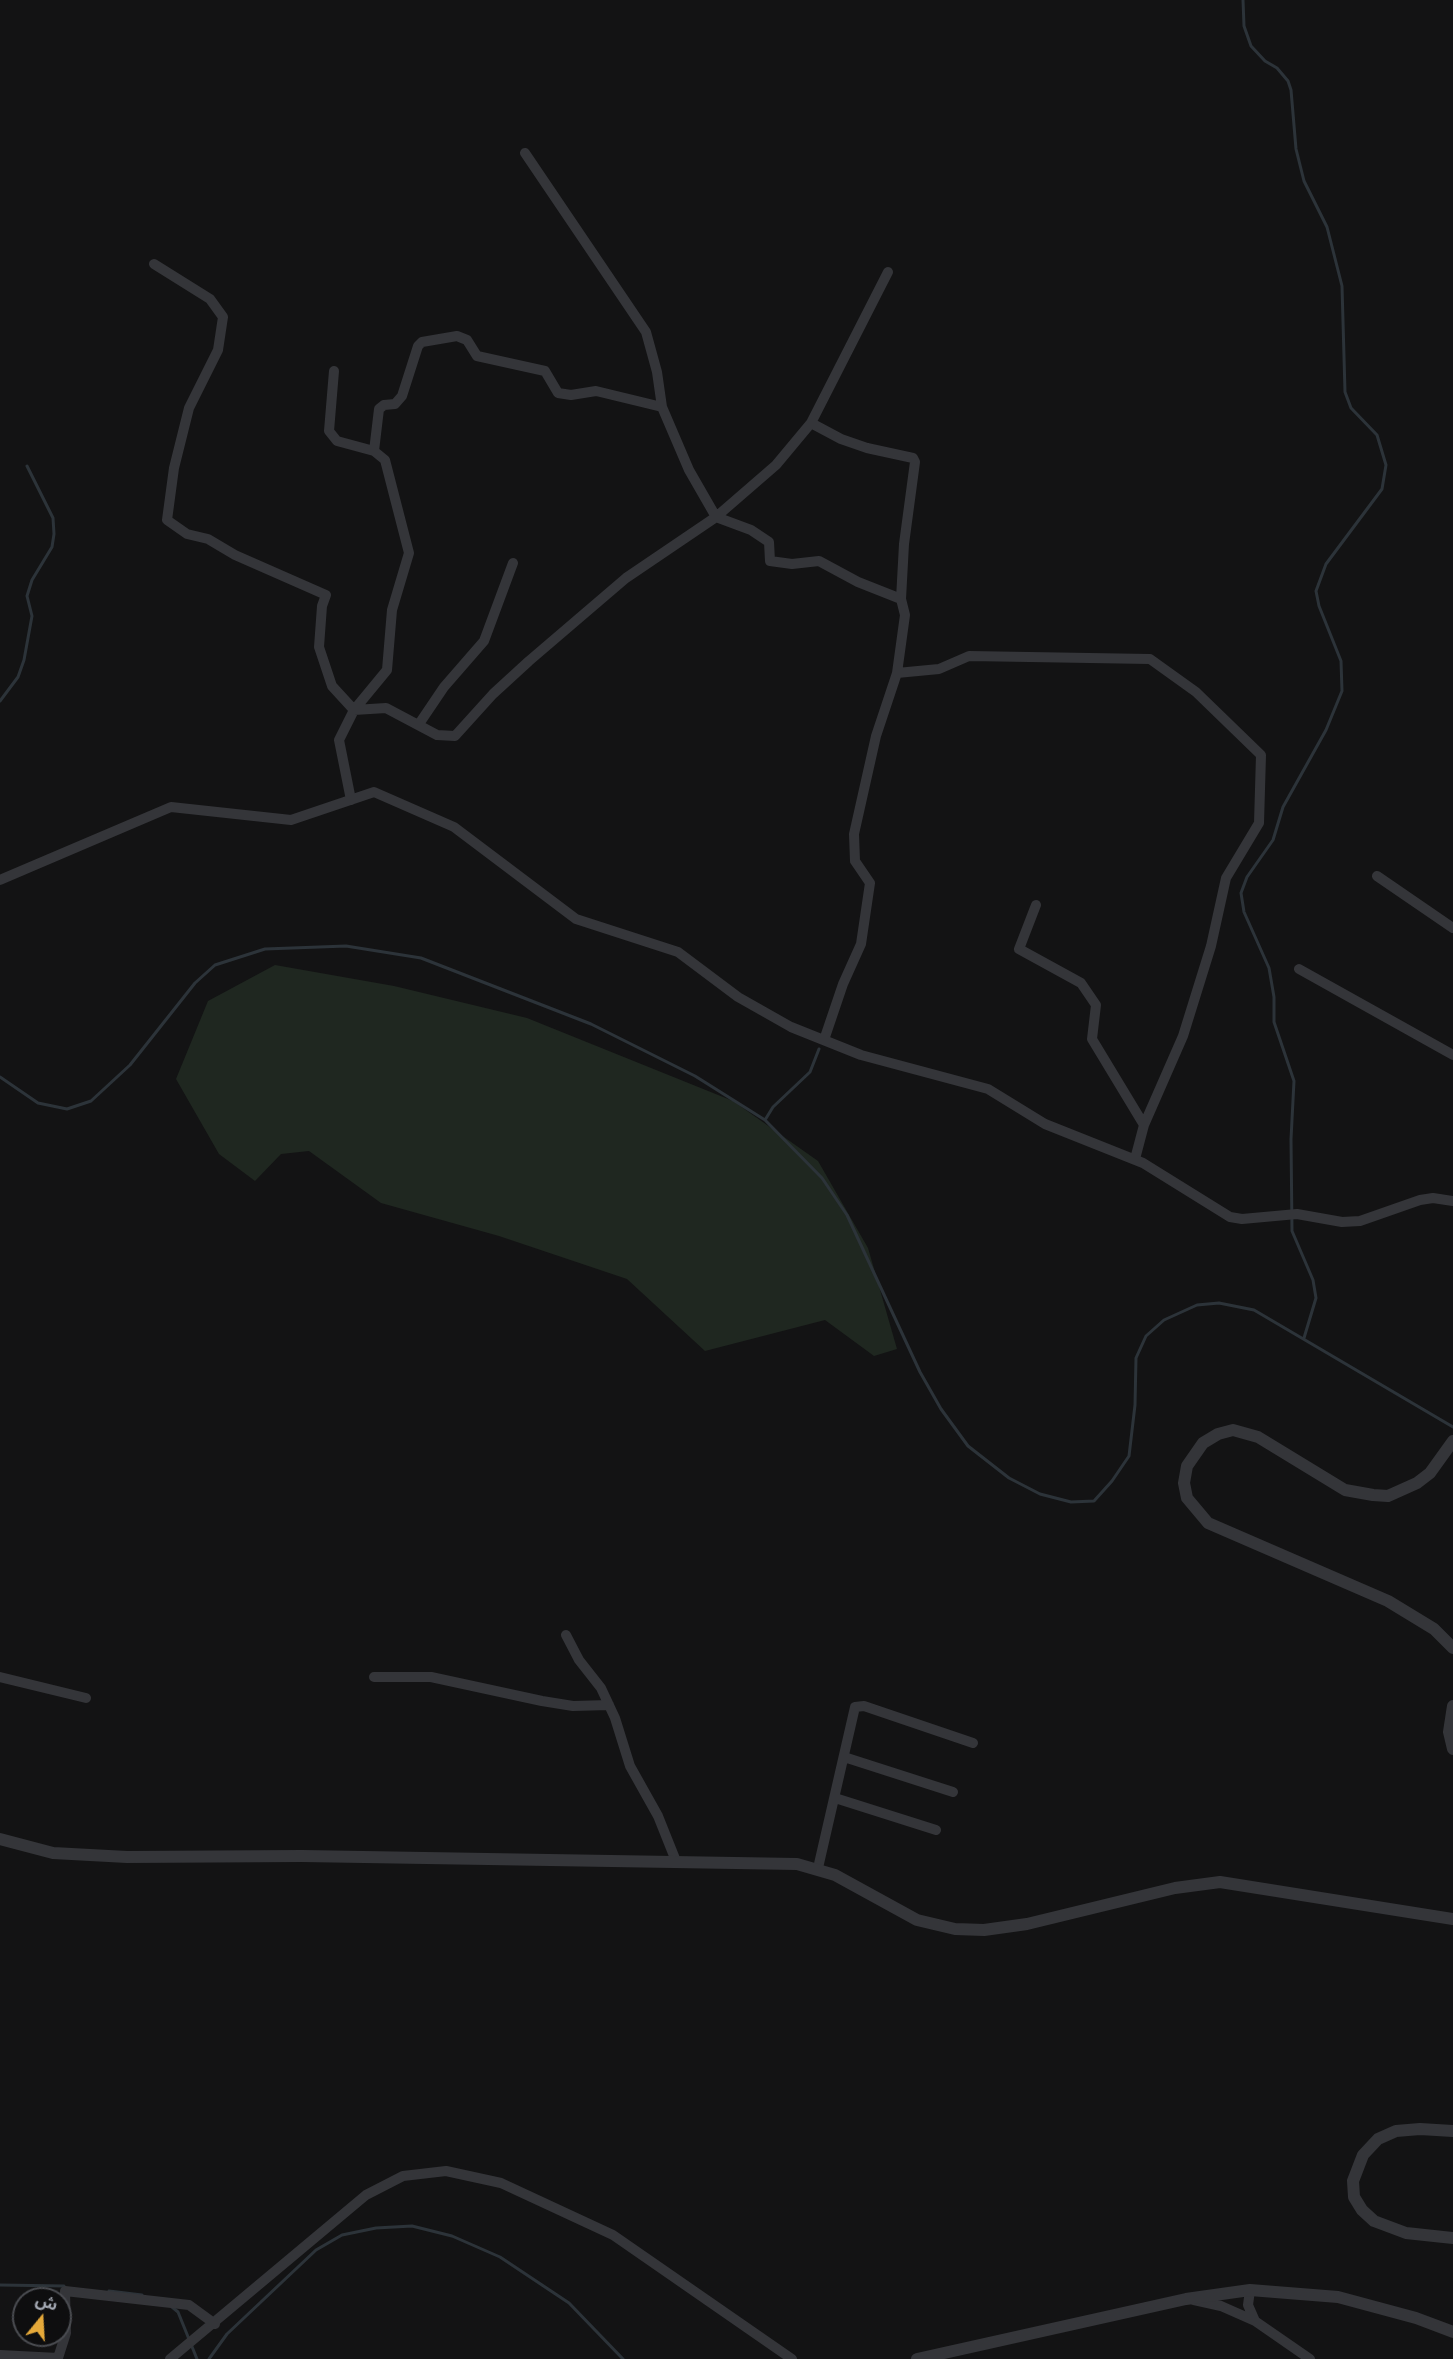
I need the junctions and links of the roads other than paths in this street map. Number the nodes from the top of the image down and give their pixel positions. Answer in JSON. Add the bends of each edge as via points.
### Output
{"nodes":[{"id":1,"x":525,"y":153,"type":"dead end"},
{"id":2,"x":154,"y":264,"type":"dead end"},
{"id":3,"x":888,"y":272,"type":"dead end"},
{"id":4,"x":334,"y":371,"type":"dead end"},
{"id":5,"x":662,"y":407,"type":"junction"},
{"id":6,"x":811,"y":423,"type":"junction"},
{"id":7,"x":374,"y":450,"type":"junction"},
{"id":8,"x":716,"y":517,"type":"junction"},
{"id":9,"x":513,"y":563,"type":"dead end"},
{"id":10,"x":900,"y":599,"type":"junction"},
{"id":11,"x":897,"y":673,"type":"junction"},
{"id":12,"x":354,"y":710,"type":"junction"},
{"id":13,"x":419,"y":724,"type":"junction"},
{"id":14,"x":351,"y":800,"type":"junction"},
{"id":15,"x":1377,"y":876,"type":"dead end"},
{"id":16,"x":0,"y":880,"type":"edge"},
{"id":17,"x":1036,"y":905,"type":"dead end"},
{"id":18,"x":1453,"y":928,"type":"edge"},
{"id":19,"x":1299,"y":969,"type":"dead end"},
{"id":20,"x":824,"y":1040,"type":"junction"},
{"id":21,"x":1453,"y":1055,"type":"edge"},
{"id":22,"x":1144,"y":1125,"type":"junction"},
{"id":23,"x":1135,"y":1159,"type":"junction"},
{"id":24,"x":1453,"y":1201,"type":"edge"},
{"id":25,"x":1450,"y":1446,"type":"edge"},
{"id":26,"x":566,"y":1635,"type":"dead end"},
{"id":27,"x":1453,"y":1648,"type":"edge"},
{"id":28,"x":0,"y":1677,"type":"edge"},
{"id":29,"x":374,"y":1677,"type":"dead end"},
{"id":30,"x":86,"y":1698,"type":"dead end"},
{"id":31,"x":609,"y":1705,"type":"junction"},
{"id":32,"x":1453,"y":1706,"type":"edge"},
{"id":33,"x":973,"y":1743,"type":"dead end"},
{"id":34,"x":1453,"y":1749,"type":"edge"},
{"id":35,"x":844,"y":1756,"type":"junction"},
{"id":36,"x":953,"y":1792,"type":"dead end"},
{"id":37,"x":835,"y":1798,"type":"junction"},
{"id":38,"x":936,"y":1830,"type":"dead end"},
{"id":39,"x":0,"y":1839,"type":"edge"},
{"id":40,"x":675,"y":1861,"type":"junction"},
{"id":41,"x":818,"y":1869,"type":"junction"},
{"id":42,"x":1453,"y":1919,"type":"edge"},
{"id":43,"x":1453,"y":2131,"type":"edge"},
{"id":44,"x":1453,"y":2238,"type":"edge"},
{"id":45,"x":1250,"y":2290,"type":"junction"},
{"id":46,"x":1186,"y":2298,"type":"junction"},
{"id":47,"x":1256,"y":2321,"type":"junction"},
{"id":48,"x":215,"y":2324,"type":"junction"},
{"id":49,"x":1453,"y":2332,"type":"edge"},
{"id":50,"x":0,"y":2355,"type":"edge"},
{"id":51,"x":170,"y":2359,"type":"edge"},
{"id":52,"x":792,"y":2359,"type":"edge"},
{"id":53,"x":917,"y":2359,"type":"edge"},
{"id":54,"x":1311,"y":2359,"type":"edge"}],
"edges":[{"from":1,"to":5,"type":"street","via":[[646,332]]},
{"from":2,"to":12,"type":"street","via":[[210,299],[222,317],[218,350],[189,408],[174,468],[167,520],[188,534],[208,539],[326,595],[320,647],[333,686]]},
{"from":3,"to":6,"type":"street"},
{"from":4,"to":7,"type":"street","via":[[329,431],[338,441]]},
{"from":5,"to":7,"type":"street","via":[[596,391],[558,393],[545,371],[477,356],[467,340],[457,336],[418,346],[402,396],[395,404],[379,409]]},
{"from":5,"to":8,"type":"street","via":[[689,470]]},
{"from":6,"to":8,"type":"street","via":[[776,465]]},
{"from":6,"to":10,"type":"street","via":[[867,448],[913,458]]},
{"from":7,"to":12,"type":"street","via":[[385,460],[409,553],[392,610],[387,670]]},
{"from":8,"to":10,"type":"street","via":[[751,530],[769,542],[770,561],[819,561]]},
{"from":8,"to":13,"type":"street","via":[[617,586],[507,681],[455,736],[437,735]]},
{"from":9,"to":13,"type":"street","via":[[484,641],[444,687]]},
{"from":10,"to":11,"type":"street","via":[[905,615]]},
{"from":11,"to":20,"type":"street","via":[[876,736],[854,834],[855,861],[870,883],[861,944]]},
{"from":11,"to":22,"type":"street","via":[[939,669],[969,656],[1150,659],[1196,692],[1261,755],[1259,823],[1226,878],[1211,946],[1183,1036]]},
{"from":12,"to":13,"type":"street","via":[[386,708]]},
{"from":12,"to":14,"type":"street","via":[[339,740]]},
{"from":14,"to":16,"type":"street","via":[[291,820],[171,807]]},
{"from":14,"to":20,"type":"street","via":[[374,792],[454,826],[576,919],[678,952],[762,1012]]},
{"from":15,"to":18,"type":"street"},
{"from":17,"to":22,"type":"street","via":[[1019,949],[1081,983],[1096,1005],[1092,1039]]},
{"from":19,"to":21,"type":"street"},
{"from":20,"to":23,"type":"street","via":[[861,1055],[988,1089],[1045,1124]]},
{"from":22,"to":23,"type":"street"},
{"from":23,"to":24,"type":"street","via":[[1230,1217],[1242,1219],[1297,1214],[1360,1221],[1420,1200]]},
{"from":25,"to":27,"type":"street","via":[[1418,1483],[1388,1496],[1373,1495],[1345,1490],[1258,1437],[1233,1430],[1218,1434],[1198,1448],[1187,1466],[1184,1483],[1187,1498],[1208,1523],[1379,1596],[1434,1629]]},
{"from":26,"to":31,"type":"street"},
{"from":28,"to":30,"type":"street"},
{"from":29,"to":31,"type":"street","via":[[431,1677],[573,1706]]},
{"from":31,"to":40,"type":"street","via":[[630,1766],[658,1816]]},
{"from":32,"to":34,"type":"street","via":[[1449,1732]]},
{"from":33,"to":35,"type":"street","via":[[859,1705],[852,1710]]},
{"from":35,"to":36,"type":"street"},
{"from":35,"to":37,"type":"street"},
{"from":37,"to":38,"type":"street"},
{"from":37,"to":41,"type":"street"},
{"from":39,"to":40,"type":"street","via":[[53,1853],[127,1857]]},
{"from":40,"to":41,"type":"street","via":[[777,1863]]},
{"from":41,"to":42,"type":"street","via":[[916,1920],[955,1929],[984,1930],[1027,1924],[1175,1888],[1220,1882]]},
{"from":43,"to":44,"type":"street","via":[[1420,2128],[1396,2131],[1378,2139],[1363,2155],[1353,2181],[1354,2197],[1374,2220],[1406,2232]]},
{"from":45,"to":46,"type":"street"},
{"from":45,"to":47,"type":"street","via":[[1248,2305]]},
{"from":45,"to":49,"type":"street","via":[[1338,2297]]},
{"from":46,"to":47,"type":"street","via":[[1221,2306]]},
{"from":46,"to":53,"type":"street"},
{"from":47,"to":54,"type":"street"},
{"from":48,"to":50,"type":"street","via":[[189,2305],[65,2291],[66,2333],[58,2358]]},
{"from":48,"to":51,"type":"street"},
{"from":48,"to":52,"type":"street","via":[[366,2195],[403,2176],[446,2171],[501,2183],[613,2235]]}]}
